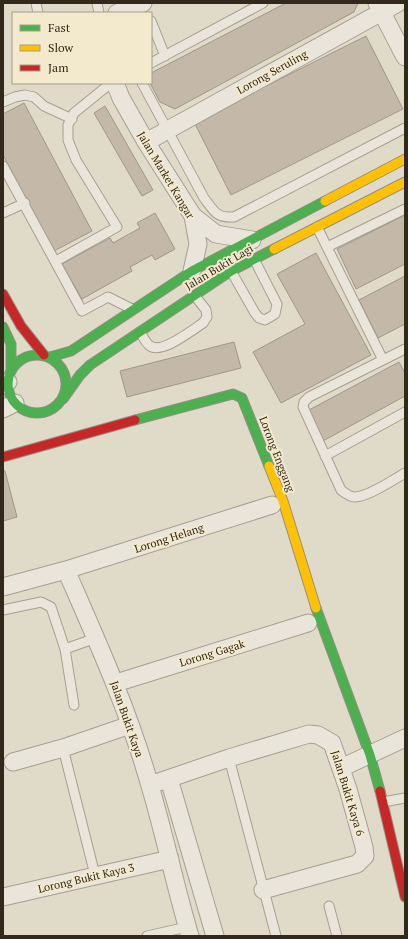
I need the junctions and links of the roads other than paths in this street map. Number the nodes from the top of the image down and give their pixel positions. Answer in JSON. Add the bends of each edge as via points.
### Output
{"nodes":[{"id":1,"x":143,"y":3,"type":"edge"},
{"id":2,"x":264,"y":3,"type":"edge"},
{"id":3,"x":398,"y":3,"type":"edge"},
{"id":4,"x":379,"y":8,"type":"edge"},
{"id":5,"x":120,"y":12,"type":"edge"},
{"id":6,"x":152,"y":24,"type":"edge"},
{"id":7,"x":165,"y":56,"type":"junction"},
{"id":8,"x":405,"y":57,"type":"edge"},
{"id":9,"x":152,"y":62,"type":"edge"},
{"id":10,"x":110,"y":84,"type":"edge"},
{"id":11,"x":115,"y":84,"type":"edge"},
{"id":12,"x":143,"y":84,"type":"edge"},
{"id":13,"x":3,"y":102,"type":"edge"},
{"id":14,"x":72,"y":119,"type":"junction"},
{"id":15,"x":405,"y":128,"type":"edge"},
{"id":16,"x":168,"y":130,"type":"junction"},
{"id":17,"x":146,"y":142,"type":"junction"},
{"id":18,"x":405,"y":159,"type":"edge"},
{"id":19,"x":3,"y":166,"type":"edge"},
{"id":20,"x":405,"y":182,"type":"edge"},
{"id":21,"x":25,"y":203,"type":"junction"},
{"id":22,"x":405,"y":209,"type":"edge"},
{"id":23,"x":3,"y":213,"type":"edge"},
{"id":24,"x":193,"y":216,"type":"junction"},
{"id":25,"x":317,"y":227,"type":"junction"},
{"id":26,"x":252,"y":240,"type":"junction"},
{"id":27,"x":327,"y":247,"type":"junction"},
{"id":28,"x":254,"y":259,"type":"junction"},
{"id":29,"x":56,"y":261,"type":"junction"},
{"id":30,"x":232,"y":271,"type":"junction"},
{"id":31,"x":192,"y":272,"type":"junction"},
{"id":32,"x":3,"y":294,"type":"edge"},
{"id":33,"x":195,"y":296,"type":"junction"},
{"id":34,"x":133,"y":310,"type":"junction"},
{"id":35,"x":3,"y":327,"type":"edge"},
{"id":36,"x":140,"y":332,"type":"junction"},
{"id":37,"x":405,"y":349,"type":"edge"},
{"id":38,"x":47,"y":356,"type":"junction"},
{"id":39,"x":383,"y":360,"type":"junction"},
{"id":40,"x":7,"y":379,"type":"edge"},
{"id":41,"x":63,"y":399,"type":"junction"},
{"id":42,"x":9,"y":406,"type":"edge"},
{"id":43,"x":405,"y":412,"type":"edge"},
{"id":44,"x":325,"y":456,"type":"junction"},
{"id":45,"x":3,"y":457,"type":"edge"},
{"id":46,"x":405,"y":474,"type":"edge"},
{"id":47,"x":272,"y":505,"type":"dead end"},
{"id":48,"x":66,"y":570,"type":"junction"},
{"id":49,"x":3,"y":587,"type":"edge"},
{"id":50,"x":3,"y":610,"type":"edge"},
{"id":51,"x":308,"y":623,"type":"dead end"},
{"id":52,"x":96,"y":638,"type":"junction"},
{"id":53,"x":65,"y":649,"type":"junction"},
{"id":54,"x":116,"y":683,"type":"junction"},
{"id":55,"x":74,"y":706,"type":"dead end"},
{"id":56,"x":130,"y":725,"type":"junction"},
{"id":57,"x":402,"y":739,"type":"edge"},
{"id":58,"x":63,"y":748,"type":"junction"},
{"id":59,"x":376,"y":752,"type":"junction"},
{"id":60,"x":229,"y":758,"type":"junction"},
{"id":61,"x":13,"y":762,"type":"dead end"},
{"id":62,"x":341,"y":768,"type":"junction"},
{"id":63,"x":169,"y":779,"type":"junction"},
{"id":64,"x":150,"y":785,"type":"junction"},
{"id":65,"x":401,"y":799,"type":"edge"},
{"id":66,"x":383,"y":802,"type":"junction"},
{"id":67,"x":170,"y":860,"type":"junction"},
{"id":68,"x":95,"y":875,"type":"junction"},
{"id":69,"x":263,"y":890,"type":"junction"},
{"id":70,"x":3,"y":897,"type":"edge"},
{"id":71,"x":405,"y":897,"type":"edge"},
{"id":72,"x":328,"y":906,"type":"dead end"},
{"id":73,"x":189,"y":932,"type":"edge"},
{"id":74,"x":147,"y":936,"type":"edge"},
{"id":75,"x":215,"y":936,"type":"edge"},
{"id":76,"x":276,"y":936,"type":"edge"},
{"id":77,"x":337,"y":936,"type":"edge"}],
"edges":[{"from":1,"to":5,"type":"street"},
{"from":2,"to":7,"type":"lane"},
{"from":3,"to":4,"type":"street","name":"Lorong Seruling"},
{"from":4,"to":8,"type":"street"},
{"from":4,"to":16,"type":"street","name":"Lorong Seruling"},
{"from":6,"to":7,"type":"lane"},
{"from":7,"to":9,"type":"lane"},
{"from":10,"to":14,"type":"lane","via":[[74,113]]},
{"from":11,"to":17,"type":"street","name":"Jalan Market Kangar"},
{"from":12,"to":16,"type":"lane"},
{"from":13,"to":14,"type":"lane","via":[[25,95],[34,97],[44,106]]},
{"from":14,"to":29,"type":"lane","via":[[68,126],[68,140],[76,160],[117,226]]},
{"from":15,"to":16,"type":"lane","via":[[234,217],[223,218],[204,198]]},
{"from":16,"to":17,"type":"street","name":"Lorong Seruling"},
{"from":17,"to":24,"type":"street","name":"Jalan Market Kangar"},
{"from":18,"to":26,"type":"street","name":"Jalan Bukit Lagi"},
{"from":19,"to":21,"type":"lane"},
{"from":20,"to":25,"type":"street","name":"Jalan Bukit Lagi"},
{"from":21,"to":23,"type":"lane"},
{"from":21,"to":29,"type":"lane"},
{"from":22,"to":27,"type":"lane"},
{"from":24,"to":26,"type":"street","via":[[216,234]]},
{"from":24,"to":31,"type":"street","name":"Jalan Market Kangar","via":[[198,244]]},
{"from":25,"to":27,"type":"lane"},
{"from":25,"to":28,"type":"street","name":"Jalan Bukit Lagi"},
{"from":26,"to":31,"type":"street","name":"Jalan Bukit Lagi"},
{"from":27,"to":39,"type":"lane"},
{"from":28,"to":30,"type":"street","name":"Jalan Bukit Lagi"},
{"from":28,"to":30,"type":"lane","via":[[277,304],[275,314],[265,320],[255,313]]},
{"from":29,"to":34,"type":"lane","via":[[82,311],[108,297]]},
{"from":30,"to":33,"type":"street","name":"Jalan Bukit Lagi"},
{"from":31,"to":34,"type":"street","name":"Jalan Bukit Lagi"},
{"from":32,"to":38,"type":"street","via":[[29,340]]},
{"from":33,"to":36,"type":"street","name":"Jalan Bukit Lagi"},
{"from":33,"to":36,"type":"lane","via":[[206,310],[207,317],[203,323],[166,347],[155,348],[148,345]]},
{"from":34,"to":38,"type":"street","name":"Jalan Bukit Lagi","via":[[71,351]]},
{"from":35,"to":40,"type":"street","via":[[11,344]]},
{"from":36,"to":41,"type":"street","name":"Jalan Bukit Lagi","via":[[90,365]]},
{"from":37,"to":39,"type":"lane"},
{"from":38,"to":40,"type":"street","via":[[34,354],[25,357],[16,363]]},
{"from":38,"to":41,"type":"street","via":[[58,362],[64,370],[67,385]]},
{"from":39,"to":44,"type":"lane","via":[[304,402],[303,407]]},
{"from":40,"to":42,"type":"street"},
{"from":41,"to":42,"type":"street","via":[[49,411],[40,413]]},
{"from":43,"to":44,"type":"lane"},
{"from":44,"to":46,"type":"lane","via":[[340,490],[355,497],[365,495]]},
{"from":45,"to":59,"type":"street","name":"Lorong Enggang","via":[[221,396],[233,394],[242,398],[283,501],[322,627]]},
{"from":47,"to":48,"type":"street","name":"Lorong Helang"},
{"from":48,"to":49,"type":"street"},
{"from":48,"to":52,"type":"street","name":"Jalan Bukit Kaya"},
{"from":50,"to":53,"type":"lane","via":[[41,602],[51,607]]},
{"from":51,"to":54,"type":"street","name":"Lorong Gagak"},
{"from":52,"to":53,"type":"lane"},
{"from":52,"to":54,"type":"street","name":"Jalan Bukit Kaya"},
{"from":53,"to":55,"type":"lane"},
{"from":54,"to":56,"type":"street","name":"Jalan Bukit Kaya"},
{"from":56,"to":58,"type":"street"},
{"from":56,"to":64,"type":"street","name":"Jalan Bukit Kaya"},
{"from":57,"to":59,"type":"street"},
{"from":58,"to":61,"type":"street"},
{"from":58,"to":68,"type":"lane"},
{"from":59,"to":62,"type":"street"},
{"from":59,"to":66,"type":"street","name":"Lorong Enggang"},
{"from":60,"to":62,"type":"street","name":"Jalan Bukit Kaya 6","via":[[309,734],[332,743]]},
{"from":60,"to":63,"type":"street","name":"Jalan Bukit Kaya 6"},
{"from":60,"to":69,"type":"lane"},
{"from":62,"to":69,"type":"street","name":"Jalan Bukit Kaya 6","via":[[365,856],[357,864]]},
{"from":63,"to":64,"type":"street","name":"Jalan Bukit Kaya 6"},
{"from":63,"to":75,"type":"street"},
{"from":64,"to":67,"type":"street","name":"Jalan Bukit Kaya"},
{"from":65,"to":66,"type":"lane"},
{"from":66,"to":71,"type":"street","name":"Lorong Enggang"},
{"from":67,"to":68,"type":"street","name":"Lorong Bukit Kaya 3"},
{"from":67,"to":73,"type":"street","name":"Jalan Bukit Kaya"},
{"from":68,"to":70,"type":"street","name":"Lorong Bukit Kaya 3"},
{"from":69,"to":76,"type":"lane"},
{"from":72,"to":77,"type":"lane"},
{"from":73,"to":74,"type":"lane"}]}
